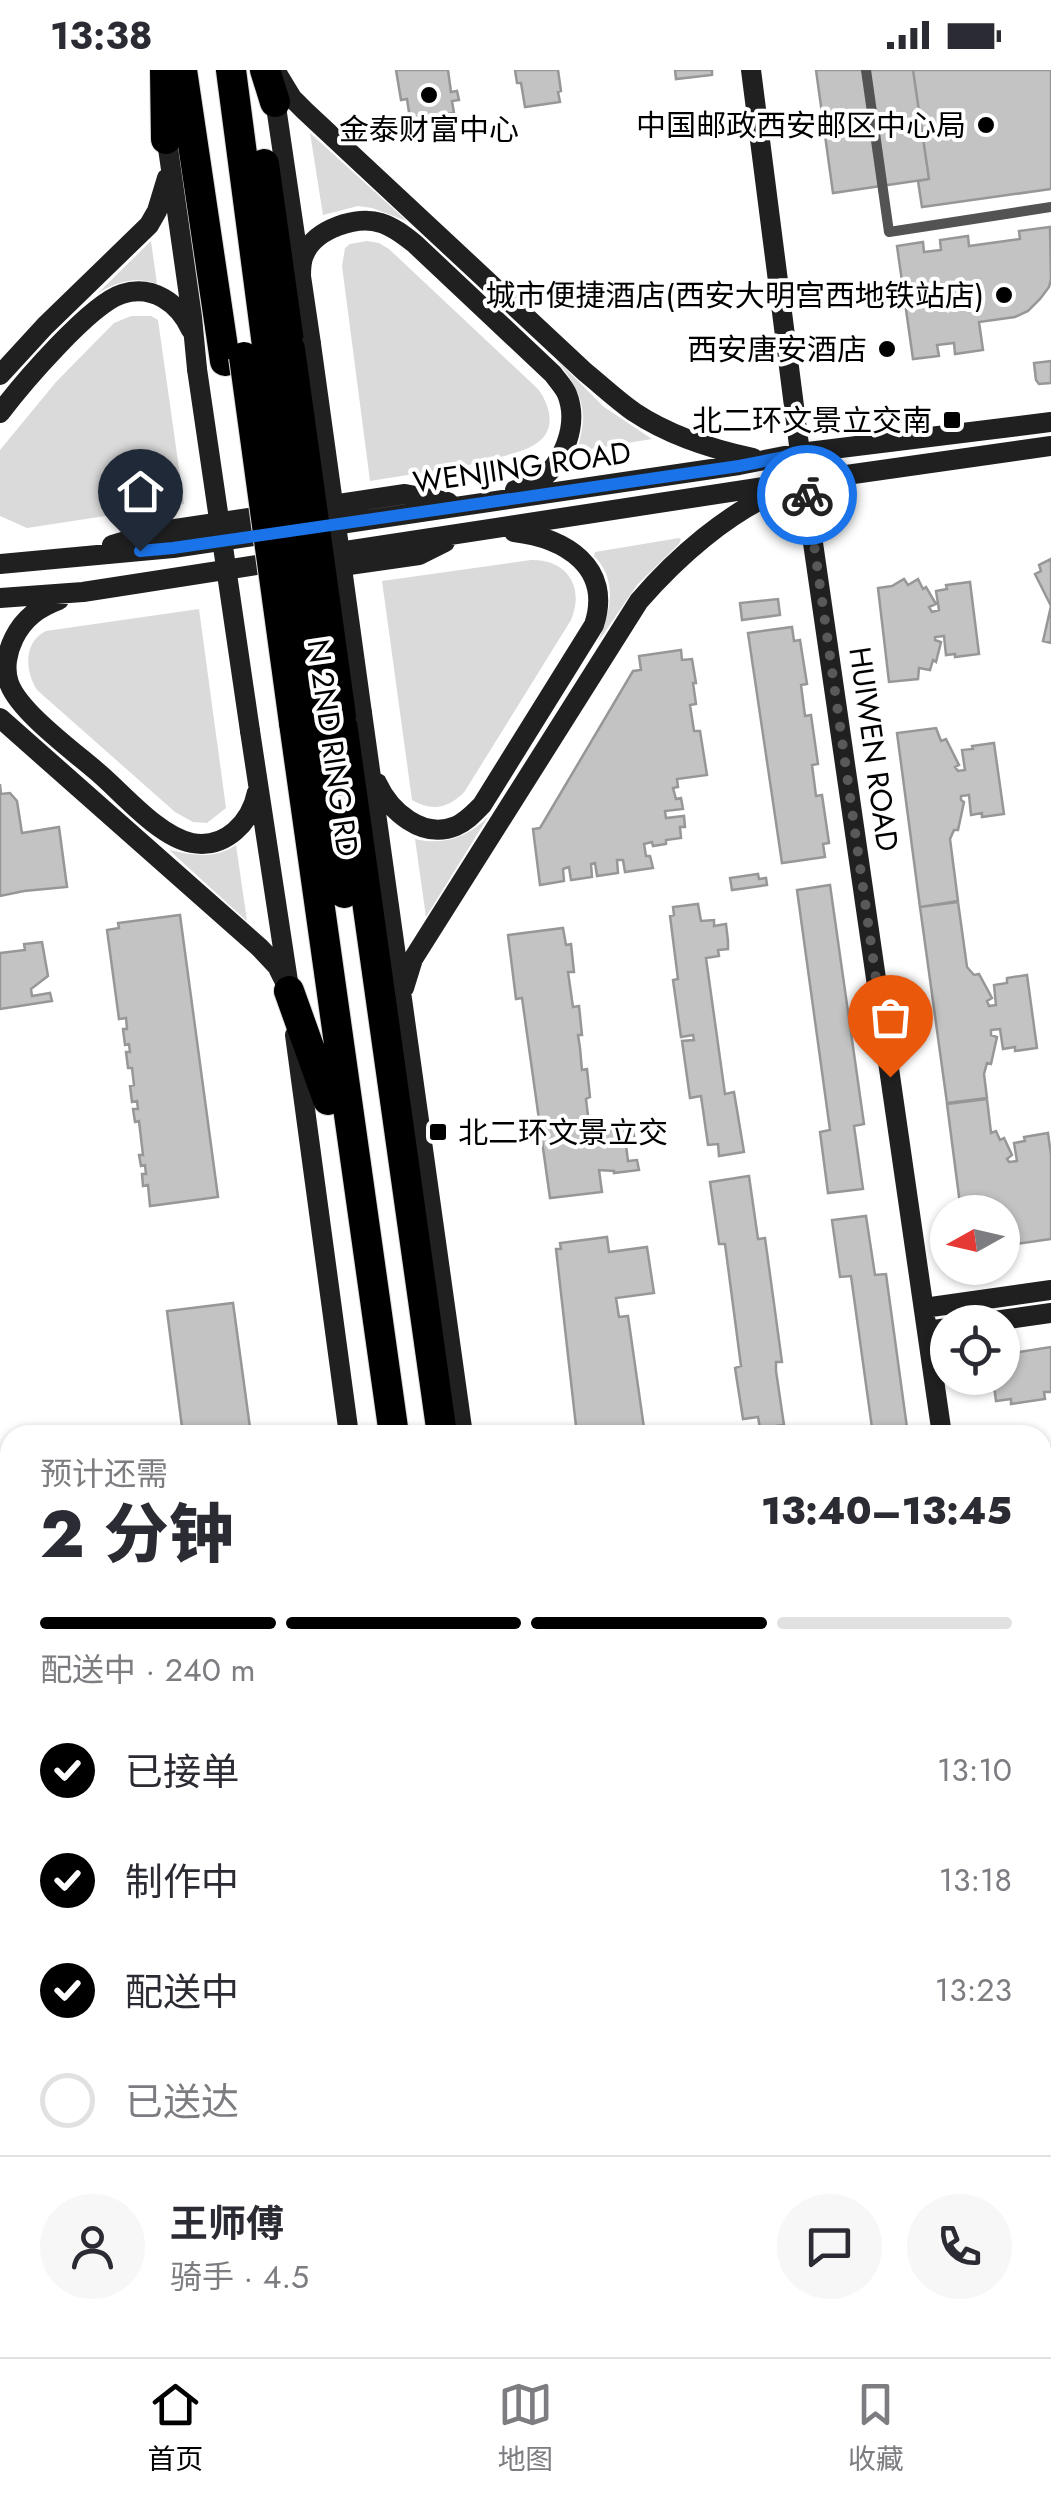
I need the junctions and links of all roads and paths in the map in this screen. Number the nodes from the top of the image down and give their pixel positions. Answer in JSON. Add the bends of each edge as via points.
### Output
{"nodes":[{"id":1,"x":162,"y":70,"type":"edge"},
{"id":2,"x":182,"y":70,"type":"edge"},
{"id":3,"x":201,"y":70,"type":"edge"},
{"id":4,"x":231,"y":70,"type":"edge"},
{"id":5,"x":251,"y":70,"type":"edge"},
{"id":6,"x":270,"y":70,"type":"edge"},
{"id":7,"x":751,"y":70,"type":"edge"},
{"id":8,"x":866,"y":70,"type":"edge"},
{"id":9,"x":275,"y":102,"type":"joint"},
{"id":10,"x":167,"y":148,"type":"junction"},
{"id":11,"x":1051,"y":208,"type":"edge"},
{"id":12,"x":301,"y":276,"type":"junction"},
{"id":13,"x":194,"y":342,"type":"junction"},
{"id":14,"x":256,"y":356,"type":"junction"},
{"id":15,"x":0,"y":375,"type":"edge"},
{"id":16,"x":0,"y":414,"type":"edge"},
{"id":17,"x":1051,"y":422,"type":"edge"},
{"id":18,"x":1051,"y":446,"type":"edge"},
{"id":19,"x":800,"y":454,"type":"junction"},
{"id":20,"x":764,"y":460,"type":"junction"},
{"id":21,"x":802,"y":482,"type":"junction"},
{"id":22,"x":472,"y":504,"type":"junction"},
{"id":23,"x":467,"y":533,"type":"junction"},
{"id":24,"x":0,"y":549,"type":"edge"},
{"id":25,"x":52,"y":558,"type":"junction"},
{"id":26,"x":0,"y":564,"type":"edge"},
{"id":27,"x":83,"y":592,"type":"junction"},
{"id":28,"x":0,"y":598,"type":"edge"},
{"id":29,"x":0,"y":718,"type":"edge"},
{"id":30,"x":307,"y":721,"type":"junction"},
{"id":31,"x":366,"y":753,"type":"junction"},
{"id":32,"x":258,"y":780,"type":"junction"},
{"id":33,"x":289,"y":991,"type":"junction"},
{"id":34,"x":403,"y":995,"type":"junction"},
{"id":35,"x":392,"y":1083,"type":"junction"},
{"id":36,"x":328,"y":1100,"type":"junction"},
{"id":37,"x":1051,"y":1290,"type":"edge"},
{"id":38,"x":924,"y":1308,"type":"junction"},
{"id":39,"x":1051,"y":1313,"type":"edge"},
{"id":40,"x":1020,"y":1317,"type":"edge"},
{"id":41,"x":930,"y":1318,"type":"edge"},
{"id":42,"x":940,"y":1395,"type":"edge"},
{"id":43,"x":347,"y":1425,"type":"edge"},
{"id":44,"x":373,"y":1425,"type":"edge"},
{"id":45,"x":393,"y":1425,"type":"edge"},
{"id":46,"x":420,"y":1425,"type":"edge"},
{"id":47,"x":441,"y":1425,"type":"edge"},
{"id":48,"x":462,"y":1425,"type":"edge"},
{"id":49,"x":942,"y":1425,"type":"edge"}],
"edges":[{"from":1,"to":10,"type":"highway"},
{"from":2,"to":14,"type":"highway"},
{"from":3,"to":14,"type":"highway","name":"N 2ND RING RD"},
{"from":4,"to":14,"type":"highway","name":"N 2ND RING RD"},
{"from":5,"to":14,"type":"highway"},
{"from":6,"to":9,"type":"highway"},
{"from":6,"to":20,"type":"main road","via":[[304,112],[630,409],[697,444]]},
{"from":7,"to":19,"type":"main road","name":"HUIWEN ROAD"},
{"from":8,"to":11,"type":"lane","via":[[889,232]]},
{"from":9,"to":12,"type":"main road"},
{"from":10,"to":13,"type":"main road"},
{"from":10,"to":15,"type":"main road","via":[[163,197],[148,224]]},
{"from":12,"to":14,"type":"main road"},
{"from":12,"to":22,"type":"main road","via":[[303,255],[330,231],[368,220],[392,227],[562,384],[570,415],[558,460],[537,481]]},
{"from":13,"to":14,"type":"main road"},
{"from":13,"to":16,"type":"main road","via":[[188,321],[166,298],[123,293],[62,342]]},
{"from":14,"to":30,"type":"highway","name":"N 2ND RING RD","bridge":true},
{"from":14,"to":30,"type":"highway","bridge":true},
{"from":14,"to":30,"type":"main road","bridge":true},
{"from":17,"to":19,"type":"main road","name":"WENJING ROAD"},
{"from":18,"to":21,"type":"main road","name":"WENJING ROAD"},
{"from":19,"to":20,"type":"main road","name":"WENJING ROAD"},
{"from":19,"to":21,"type":"main road","name":"HUIWEN ROAD"},
{"from":20,"to":22,"type":"main road","name":"WENJING ROAD"},
{"from":21,"to":23,"type":"main road","name":"WENJING ROAD"},
{"from":21,"to":34,"type":"main road","via":[[722,525],[639,601],[414,959]]},
{"from":21,"to":38,"type":"main road","name":"HUIWEN ROAD"},
{"from":22,"to":25,"type":"main road","name":"WENJING ROAD","via":[[173,548]]},
{"from":23,"to":27,"type":"main road","name":"WENJING ROAD"},
{"from":23,"to":31,"type":"main road","via":[[548,538],[580,558],[596,582],[594,625],[470,818],[434,829],[419,826],[386,801]]},
{"from":24,"to":25,"type":"main road"},
{"from":25,"to":26,"type":"main road","name":"WENJING ROAD"},
{"from":27,"to":28,"type":"main road","name":"WENJING ROAD"},
{"from":27,"to":32,"type":"main road","via":[[36,610],[14,636],[6,673],[25,706],[156,824],[184,840],[206,844],[236,831],[256,799]]},
{"from":29,"to":33,"type":"main road","via":[[260,948]]},
{"from":30,"to":31,"type":"main road"},
{"from":30,"to":32,"type":"main road"},
{"from":30,"to":35,"type":"highway"},
{"from":30,"to":36,"type":"highway"},
{"from":30,"to":45,"type":"highway","name":"N 2ND RING RD"},
{"from":30,"to":46,"type":"highway","name":"N 2ND RING RD"},
{"from":31,"to":34,"type":"main road"},
{"from":32,"to":33,"type":"main road"},
{"from":33,"to":36,"type":"highway"},
{"from":33,"to":43,"type":"main road"},
{"from":34,"to":35,"type":"highway"},
{"from":34,"to":48,"type":"main road"},
{"from":35,"to":47,"type":"highway"},
{"from":36,"to":44,"type":"highway"},
{"from":37,"to":38,"type":"main road"},
{"from":38,"to":41,"type":"main road","name":"HUIWEN ROAD"},
{"from":39,"to":40,"type":"main road"},
{"from":42,"to":49,"type":"main road","name":"HUIWEN ROAD"}]}
